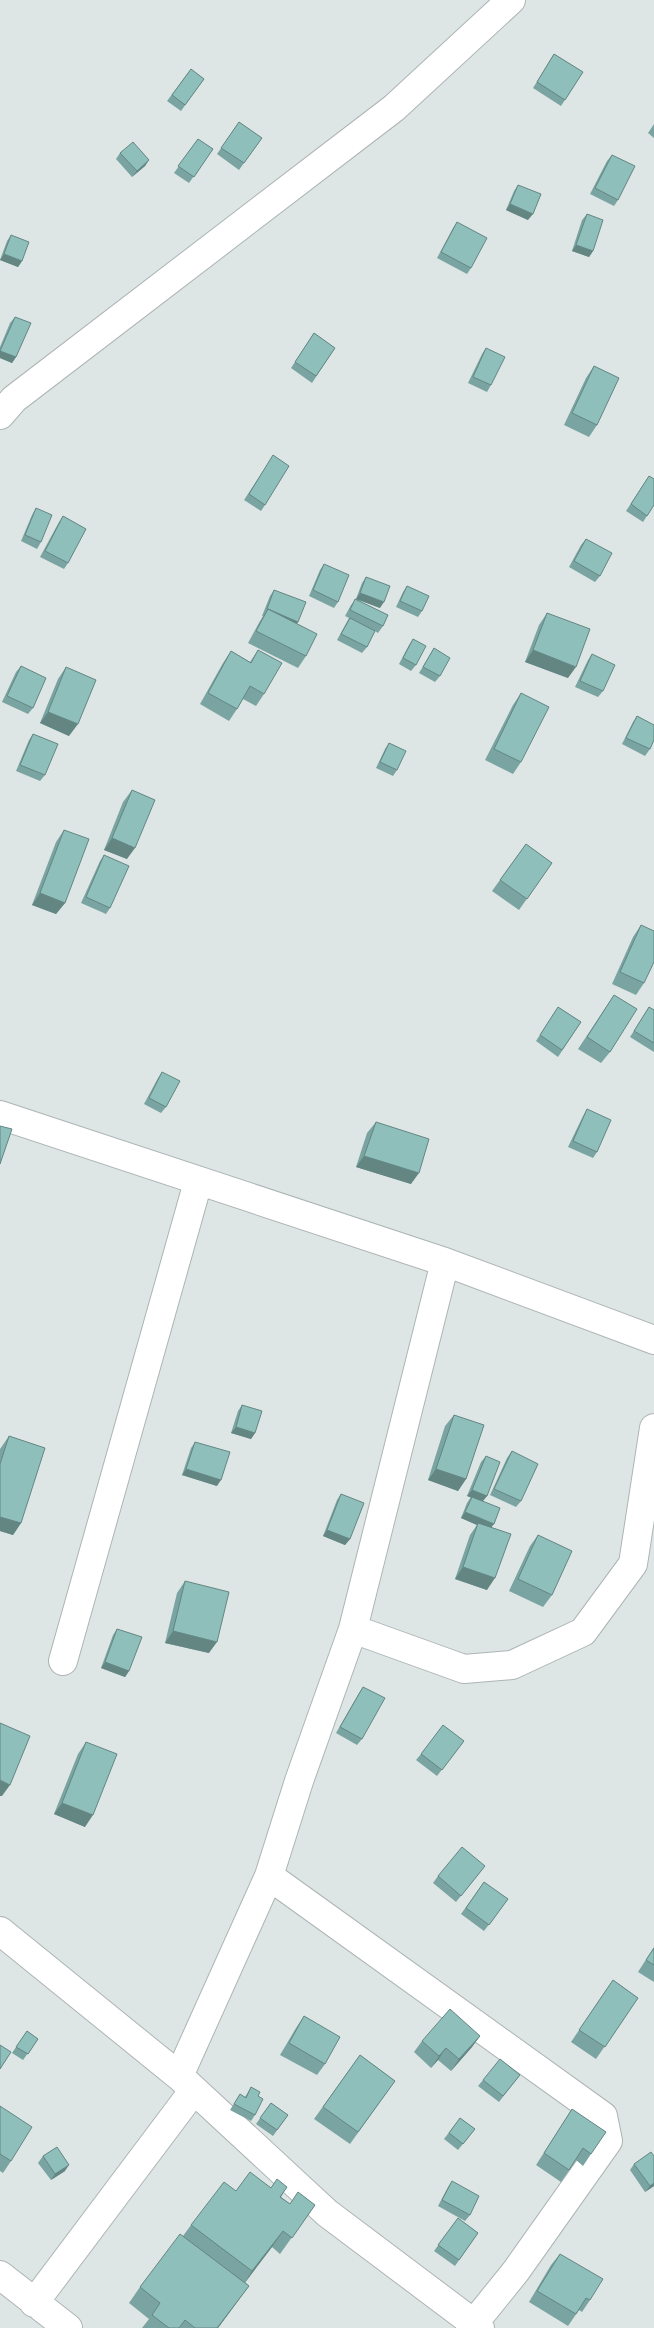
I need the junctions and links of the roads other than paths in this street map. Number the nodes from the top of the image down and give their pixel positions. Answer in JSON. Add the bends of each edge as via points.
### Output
{"nodes":[{"id":1,"x":511,"y":0,"type":"edge"},
{"id":2,"x":0,"y":415,"type":"edge"},
{"id":3,"x":0,"y":1115,"type":"edge"},
{"id":4,"x":198,"y":1182,"type":"junction"},
{"id":5,"x":445,"y":1262,"type":"junction"},
{"id":6,"x":654,"y":1340,"type":"edge"},
{"id":7,"x":654,"y":1428,"type":"edge"},
{"id":8,"x":644,"y":1567,"type":"edge"},
{"id":9,"x":353,"y":1629,"type":"junction"},
{"id":10,"x":63,"y":1661,"type":"dead end"},
{"id":11,"x":269,"y":1876,"type":"junction"},
{"id":12,"x":0,"y":1931,"type":"edge"},
{"id":13,"x":186,"y":2083,"type":"junction"},
{"id":14,"x":0,"y":2275,"type":"edge"},
{"id":15,"x":34,"y":2303,"type":"junction"},
{"id":16,"x":474,"y":2326,"type":"edge"},
{"id":17,"x":68,"y":2328,"type":"edge"}],
"edges":[{"from":1,"to":2,"type":"street","via":[[394,108],[14,399]]},
{"from":3,"to":4,"type":"street"},
{"from":4,"to":5,"type":"street"},
{"from":4,"to":10,"type":"street"},
{"from":5,"to":6,"type":"street"},
{"from":5,"to":9,"type":"street"},
{"from":7,"to":8,"type":"street"},
{"from":8,"to":9,"type":"street","via":[[583,1632],[512,1665],[464,1669]]},
{"from":9,"to":11,"type":"street"},
{"from":11,"to":13,"type":"street"},
{"from":11,"to":16,"type":"street","via":[[603,2116],[608,2141]]},
{"from":12,"to":13,"type":"street"},
{"from":13,"to":15,"type":"street"},
{"from":13,"to":16,"type":"street","via":[[327,2213]]},
{"from":14,"to":15,"type":"street"},
{"from":15,"to":17,"type":"street"}]}
